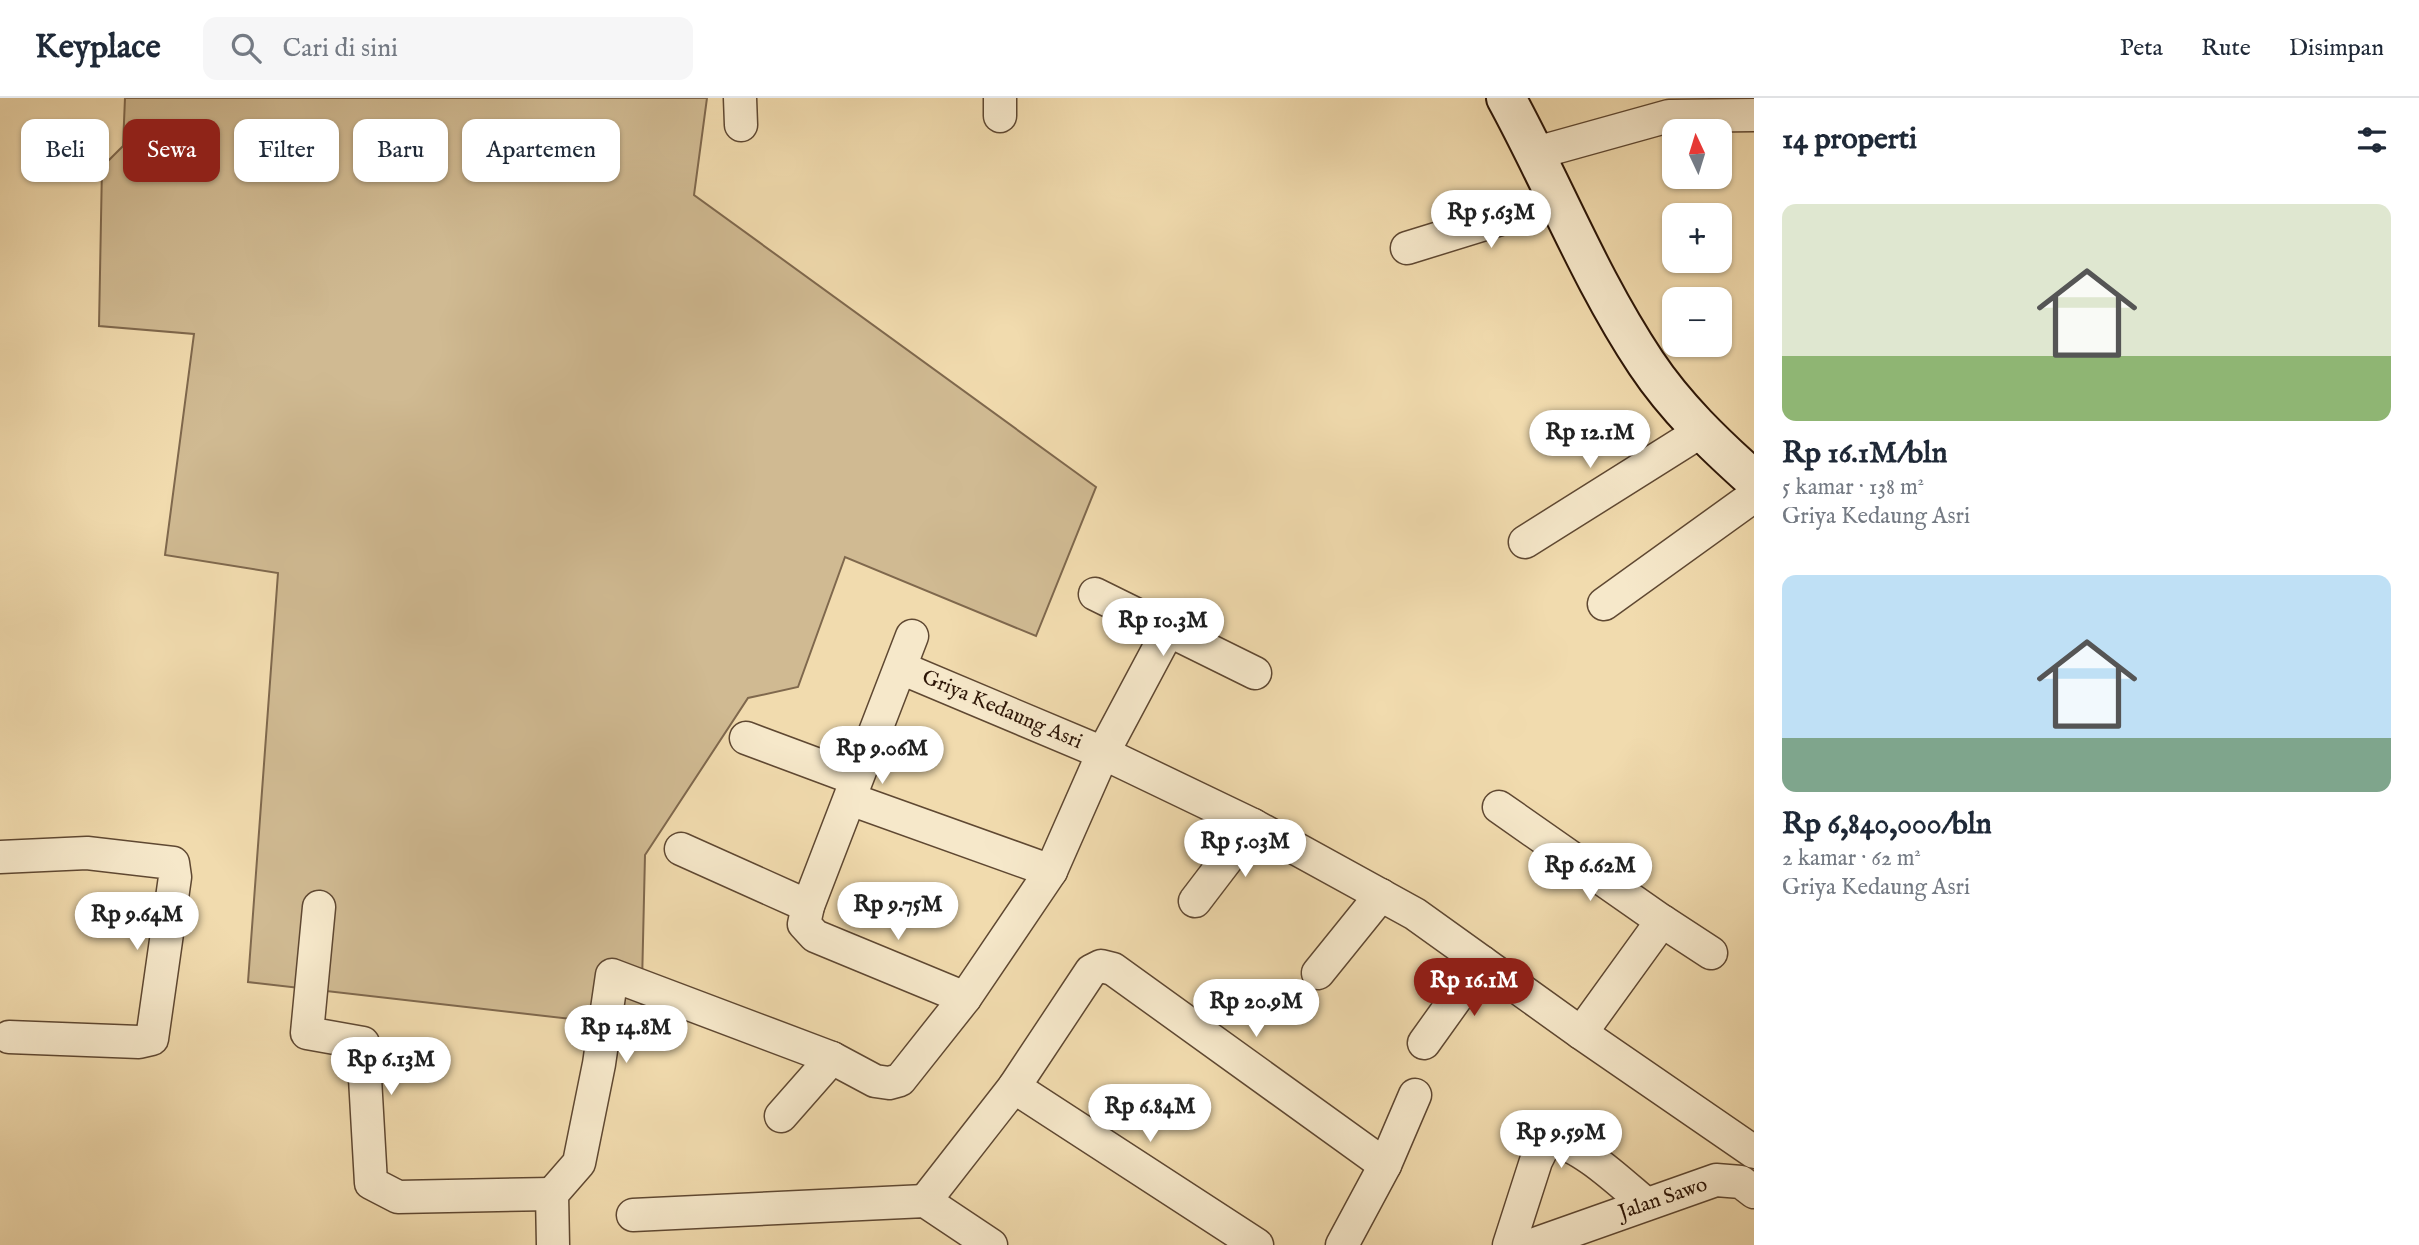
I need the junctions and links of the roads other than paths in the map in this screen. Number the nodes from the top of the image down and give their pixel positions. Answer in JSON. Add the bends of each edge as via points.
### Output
{"nodes":[{"id":1,"x":1506,"y":98,"type":"edge"},
{"id":2,"x":1754,"y":116,"type":"edge"},
{"id":3,"x":1536,"y":153,"type":"junction"},
{"id":4,"x":1559,"y":201,"type":"junction"},
{"id":5,"x":1407,"y":248,"type":"dead end"},
{"id":6,"x":1700,"y":432,"type":"junction"},
{"id":7,"x":1754,"y":480,"type":"edge"},
{"id":8,"x":1754,"y":496,"type":"edge"},
{"id":9,"x":1525,"y":542,"type":"dead end"},
{"id":10,"x":1096,"y":594,"type":"dead end"},
{"id":11,"x":1604,"y":604,"type":"dead end"},
{"id":12,"x":1168,"y":631,"type":"junction"},
{"id":13,"x":912,"y":636,"type":"dead end"},
{"id":14,"x":901,"y":668,"type":"junction"},
{"id":15,"x":1255,"y":673,"type":"dead end"},
{"id":16,"x":746,"y":738,"type":"dead end"},
{"id":17,"x":1103,"y":753,"type":"junction"},
{"id":18,"x":853,"y":789,"type":"junction"},
{"id":19,"x":1499,"y":807,"type":"dead end"},
{"id":20,"x":1253,"y":825,"type":"junction"},
{"id":21,"x":681,"y":849,"type":"dead end"},
{"id":22,"x":0,"y":857,"type":"edge"},
{"id":23,"x":1051,"y":871,"type":"junction"},
{"id":24,"x":1381,"y":895,"type":"junction"},
{"id":25,"x":1195,"y":901,"type":"dead end"},
{"id":26,"x":808,"y":906,"type":"junction"},
{"id":27,"x":319,"y":907,"type":"dead end"},
{"id":28,"x":1662,"y":921,"type":"junction"},
{"id":29,"x":1711,"y":953,"type":"dead end"},
{"id":30,"x":1482,"y":962,"type":"junction"},
{"id":31,"x":1318,"y":973,"type":"dead end"},
{"id":32,"x":965,"y":998,"type":"junction"},
{"id":33,"x":1581,"y":1033,"type":"junction"},
{"id":34,"x":9,"y":1037,"type":"dead end"},
{"id":35,"x":1424,"y":1044,"type":"dead end"},
{"id":36,"x":832,"y":1058,"type":"junction"},
{"id":37,"x":1014,"y":1087,"type":"junction"},
{"id":38,"x":1415,"y":1095,"type":"dead end"},
{"id":39,"x":781,"y":1116,"type":"dead end"},
{"id":40,"x":1754,"y":1152,"type":"edge"},
{"id":41,"x":1385,"y":1165,"type":"junction"},
{"id":42,"x":1754,"y":1192,"type":"edge"},
{"id":43,"x":552,"y":1194,"type":"junction"},
{"id":44,"x":926,"y":1200,"type":"junction"},
{"id":45,"x":1646,"y":1204,"type":"junction"},
{"id":46,"x":633,"y":1215,"type":"dead end"},
{"id":47,"x":976,"y":1240,"type":"edge"},
{"id":48,"x":553,"y":1245,"type":"edge"},
{"id":49,"x":1257,"y":1245,"type":"edge"},
{"id":50,"x":1342,"y":1245,"type":"edge"},
{"id":51,"x":1509,"y":1245,"type":"edge"},
{"id":52,"x":1532,"y":1245,"type":"edge"}],
"edges":[{"from":1,"to":3,"type":"main road"},
{"from":2,"to":3,"type":"street","via":[[1669,116]]},
{"from":3,"to":4,"type":"main road"},
{"from":4,"to":5,"type":"street"},
{"from":4,"to":6,"type":"main road","via":[[1594,275],[1646,363]]},
{"from":6,"to":7,"type":"main road"},
{"from":6,"to":9,"type":"street"},
{"from":8,"to":11,"type":"street"},
{"from":10,"to":12,"type":"street"},
{"from":12,"to":15,"type":"street"},
{"from":12,"to":17,"type":"street","name":"Griya Kedaung Asri"},
{"from":13,"to":14,"type":"street","name":"Griya Kedaung Asri"},
{"from":14,"to":17,"type":"street","name":"Griya Kedaung Asri"},
{"from":14,"to":18,"type":"street","name":"Griya Kedaung Asri"},
{"from":16,"to":18,"type":"street"},
{"from":17,"to":20,"type":"street","name":"Griya Kedaung Asri"},
{"from":17,"to":23,"type":"street","name":"Griya Kedaung Asri"},
{"from":18,"to":23,"type":"street"},
{"from":18,"to":26,"type":"street","name":"Griya Kedaung Asri"},
{"from":19,"to":28,"type":"street"},
{"from":20,"to":24,"type":"street","name":"Griya Kedaung Asri"},
{"from":20,"to":25,"type":"street"},
{"from":21,"to":26,"type":"street"},
{"from":22,"to":34,"type":"street","via":[[87,853],[173,863],[175,877],[152,1038],[139,1042]]},
{"from":23,"to":32,"type":"street","name":"Griya Kedaung Asri"},
{"from":24,"to":30,"type":"street","name":"Griya Kedaung Asri"},
{"from":24,"to":31,"type":"street"},
{"from":26,"to":32,"type":"street","via":[[804,923],[815,936]]},
{"from":27,"to":43,"type":"street","via":[[307,1033],[363,1042],[371,1183],[398,1197]]},
{"from":28,"to":29,"type":"street"},
{"from":28,"to":33,"type":"street"},
{"from":30,"to":33,"type":"street","name":"Griya Kedaung Asri"},
{"from":30,"to":35,"type":"street"},
{"from":32,"to":36,"type":"street","name":"Griya Kedaung Asri","via":[[900,1080],[875,1081]]},
{"from":33,"to":40,"type":"street","name":"Griya Kedaung Asri"},
{"from":36,"to":39,"type":"street"},
{"from":36,"to":43,"type":"street","name":"Griya Kedaung Asri","via":[[612,975],[600,1064],[579,1163]]},
{"from":37,"to":41,"type":"street","via":[[1091,971],[1101,966],[1113,969]]},
{"from":37,"to":44,"type":"street"},
{"from":37,"to":49,"type":"street"},
{"from":38,"to":41,"type":"street"},
{"from":41,"to":50,"type":"street"},
{"from":42,"to":45,"type":"street","name":"Jalan Sawo","via":[[1741,1182],[1716,1180]]},
{"from":43,"to":48,"type":"street"},
{"from":44,"to":46,"type":"street"},
{"from":44,"to":47,"type":"street"},
{"from":45,"to":51,"type":"street","via":[[1576,1148],[1551,1141],[1536,1161]]},
{"from":45,"to":52,"type":"street","name":"Jalan Sawo"}]}
